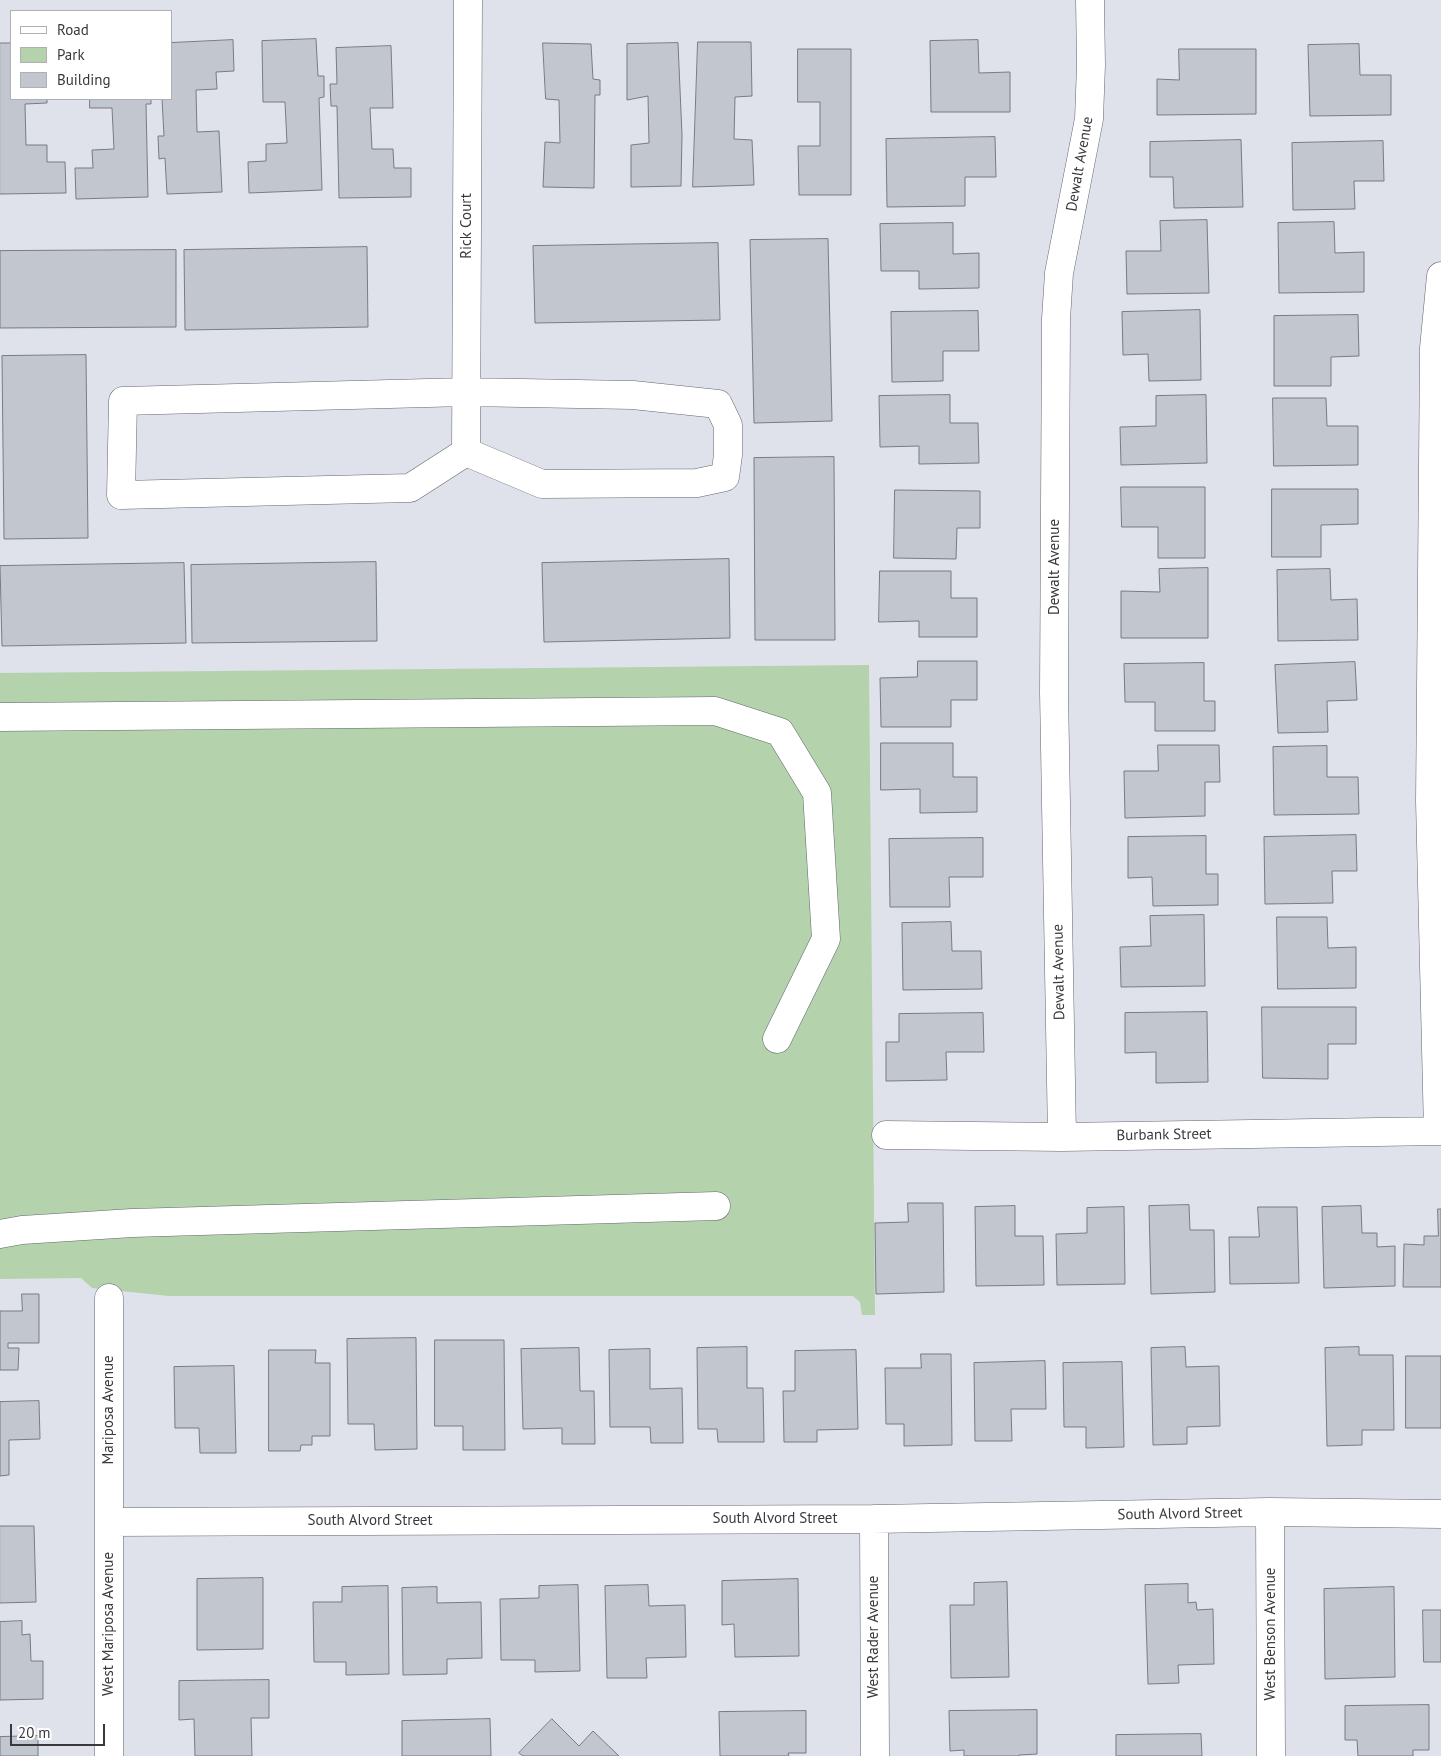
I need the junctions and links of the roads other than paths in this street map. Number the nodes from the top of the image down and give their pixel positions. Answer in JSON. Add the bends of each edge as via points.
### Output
{"nodes":[{"id":1,"x":468,"y":0,"type":"edge"},
{"id":2,"x":1090,"y":0,"type":"edge"},
{"id":3,"x":1441,"y":276,"type":"edge"},
{"id":4,"x":1438,"y":384,"type":"edge"},
{"id":5,"x":466,"y":392,"type":"junction"},
{"id":6,"x":466,"y":452,"type":"junction"},
{"id":7,"x":0,"y":716,"type":"edge"},
{"id":8,"x":1435,"y":802,"type":"edge"},
{"id":9,"x":777,"y":1039,"type":"dead end"},
{"id":10,"x":1440,"y":1131,"type":"edge"},
{"id":11,"x":886,"y":1135,"type":"dead end"},
{"id":12,"x":1062,"y":1137,"type":"junction"},
{"id":13,"x":716,"y":1206,"type":"dead end"},
{"id":14,"x":7,"y":1227,"type":"edge"},
{"id":15,"x":109,"y":1298,"type":"dead end"},
{"id":16,"x":1270,"y":1512,"type":"junction"},
{"id":17,"x":1441,"y":1514,"type":"edge"},
{"id":18,"x":874,"y":1519,"type":"junction"},
{"id":19,"x":109,"y":1522,"type":"junction"},
{"id":20,"x":109,"y":1756,"type":"edge"},
{"id":21,"x":875,"y":1756,"type":"edge"},
{"id":22,"x":1272,"y":1756,"type":"edge"}],
"edges":[{"from":1,"to":5,"type":"street","name":"Rick Court"},
{"from":2,"to":12,"type":"street","name":"Dewalt Avenue","via":[[1089,119],[1059,273],[1056,319],[1054,692]]},
{"from":3,"to":4,"type":"street","via":[[1434,348]]},
{"from":4,"to":8,"type":"street"},
{"from":5,"to":6,"type":"street","name":"Rick Court"},
{"from":5,"to":6,"type":"street","via":[[633,395],[718,404],[728,425],[728,455],[724,477],[697,483],[542,484]]},
{"from":5,"to":6,"type":"street","via":[[123,401],[121,495],[410,488]]},
{"from":7,"to":9,"type":"street","via":[[715,711],[780,732],[816,793],[826,939]]},
{"from":8,"to":10,"type":"street"},
{"from":10,"to":12,"type":"street","name":"Burbank Street"},
{"from":11,"to":12,"type":"street","name":"Burbank Street"},
{"from":13,"to":14,"type":"street"},
{"from":15,"to":19,"type":"street","name":"Mariposa Avenue"},
{"from":16,"to":17,"type":"street","name":"South Alvord Street"},
{"from":16,"to":18,"type":"street","name":"South Alvord Street"},
{"from":16,"to":22,"type":"street","name":"West Benson Avenue"},
{"from":18,"to":19,"type":"street","name":"South Alvord Street"},
{"from":18,"to":21,"type":"street","name":"West Rader Avenue"},
{"from":19,"to":20,"type":"street","name":"West Mariposa Avenue"}]}
